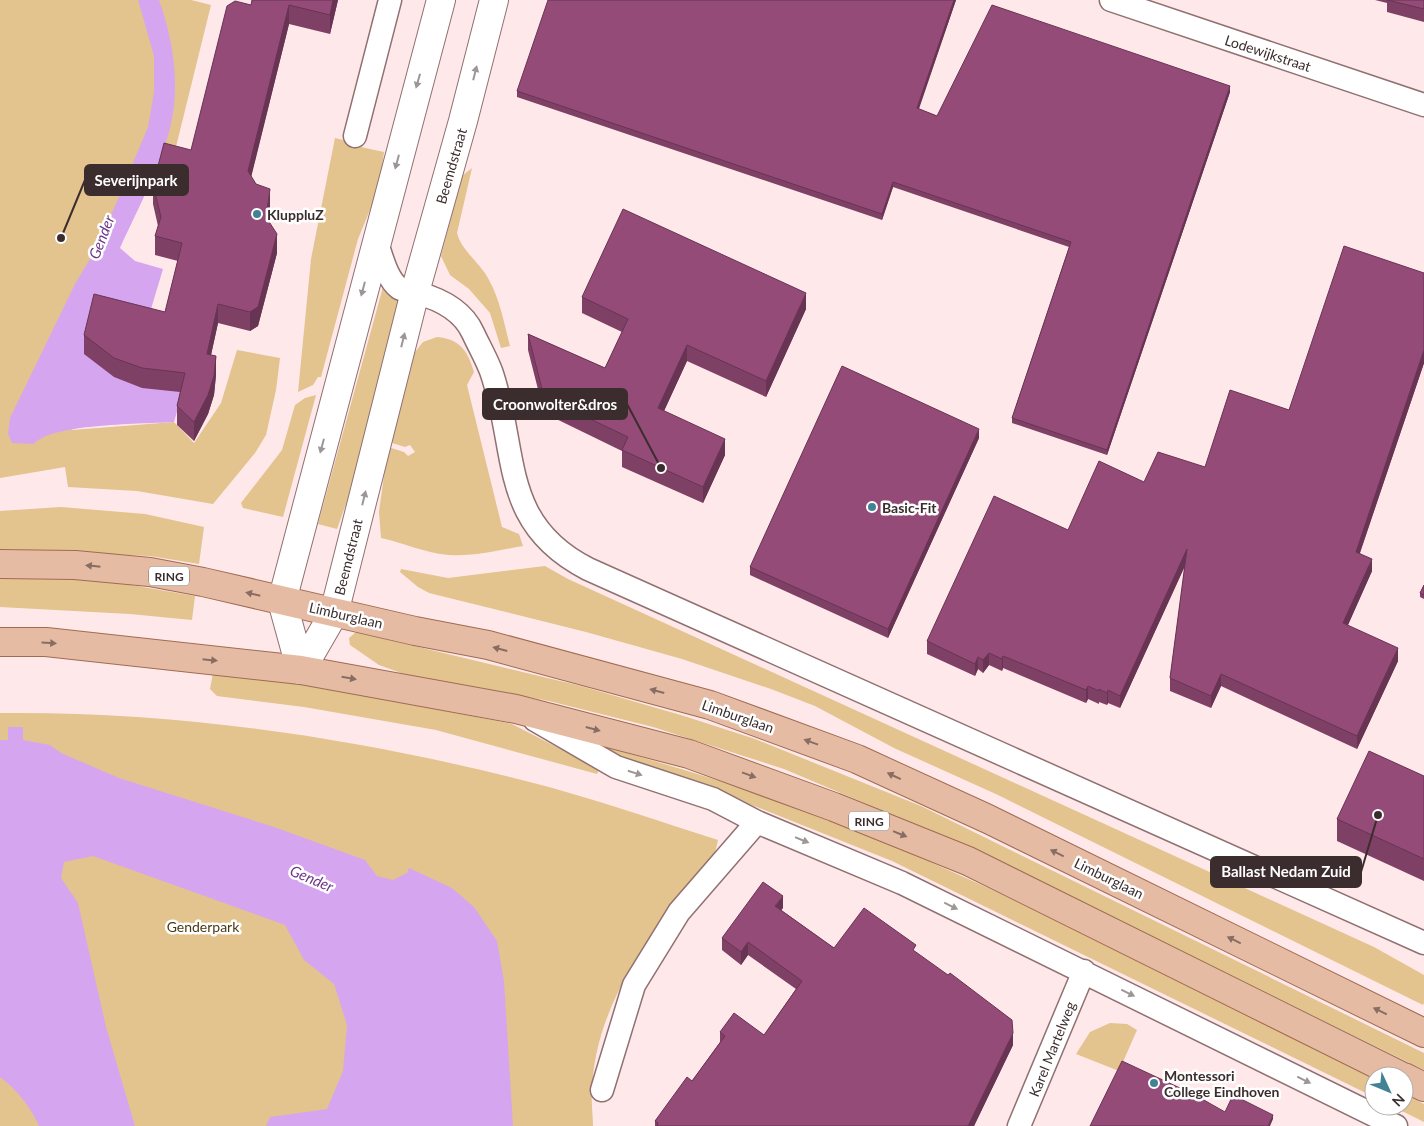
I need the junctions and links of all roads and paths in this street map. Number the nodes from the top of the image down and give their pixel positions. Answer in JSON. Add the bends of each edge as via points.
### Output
{"nodes":[{"id":1,"x":390,"y":0,"type":"edge"},
{"id":2,"x":441,"y":0,"type":"edge"},
{"id":3,"x":494,"y":0,"type":"edge"},
{"id":4,"x":1111,"y":0,"type":"edge"},
{"id":5,"x":1424,"y":105,"type":"edge"},
{"id":6,"x":356,"y":136,"type":"dead end"},
{"id":7,"x":376,"y":241,"type":"junction"},
{"id":8,"x":415,"y":292,"type":"junction"},
{"id":9,"x":0,"y":564,"type":"edge"},
{"id":10,"x":282,"y":600,"type":"junction"},
{"id":11,"x":334,"y":613,"type":"junction"},
{"id":12,"x":0,"y":642,"type":"edge"},
{"id":13,"x":301,"y":670,"type":"junction"},
{"id":14,"x":516,"y":708,"type":"junction"},
{"id":15,"x":757,"y":822,"type":"junction"},
{"id":16,"x":1424,"y":943,"type":"edge"},
{"id":17,"x":1084,"y":971,"type":"junction"},
{"id":18,"x":1424,"y":1033,"type":"edge"},
{"id":19,"x":1381,"y":1066,"type":"edge"},
{"id":20,"x":602,"y":1090,"type":"dead end"},
{"id":21,"x":1019,"y":1126,"type":"edge"},
{"id":22,"x":1396,"y":1126,"type":"edge"}],
"edges":[{"from":1,"to":6,"type":"street"},
{"from":2,"to":7,"type":"main road","one_way":true},
{"from":8,"to":3,"type":"main road","name":"Beemdstraat","one_way":true},
{"from":4,"to":5,"type":"street","name":"Lodewijkstraat"},
{"from":7,"to":8,"type":"street","via":[[392,280],[401,289]]},
{"from":7,"to":10,"type":"main road","one_way":true},
{"from":11,"to":8,"type":"main road","name":"Beemdstraat","one_way":true},
{"from":8,"to":16,"type":"street","via":[[440,299],[469,323],[491,372],[523,501],[531,521],[560,553],[588,569]]},
{"from":10,"to":9,"type":"main road","name":"Limburglaan","number":"RING","one_way":true,"via":[[150,572],[74,565]]},
{"from":10,"to":11,"type":"main road","name":"Limburglaan","number":"RING"},
{"from":10,"to":13,"type":"main road"},
{"from":11,"to":13,"type":"main road","name":"Beemdstraat"},
{"from":18,"to":11,"type":"main road","name":"Limburglaan","number":"RING","one_way":true,"via":[[988,819],[857,759],[710,705],[488,646]]},
{"from":12,"to":13,"type":"main road","number":"RING","one_way":true,"via":[[46,642]]},
{"from":13,"to":14,"type":"main road","number":"RING","one_way":true},
{"from":14,"to":15,"type":"street","one_way":true,"via":[[616,767],[713,799]]},
{"from":14,"to":19,"type":"main road","number":"RING","one_way":true,"via":[[689,754],[834,807],[968,862]]},
{"from":15,"to":17,"type":"street","one_way":true,"via":[[902,882]]},
{"from":15,"to":20,"type":"street","via":[[679,912],[634,985]]},
{"from":17,"to":21,"type":"street","name":"Karel Martelweg"},
{"from":17,"to":22,"type":"street","one_way":true}]}
